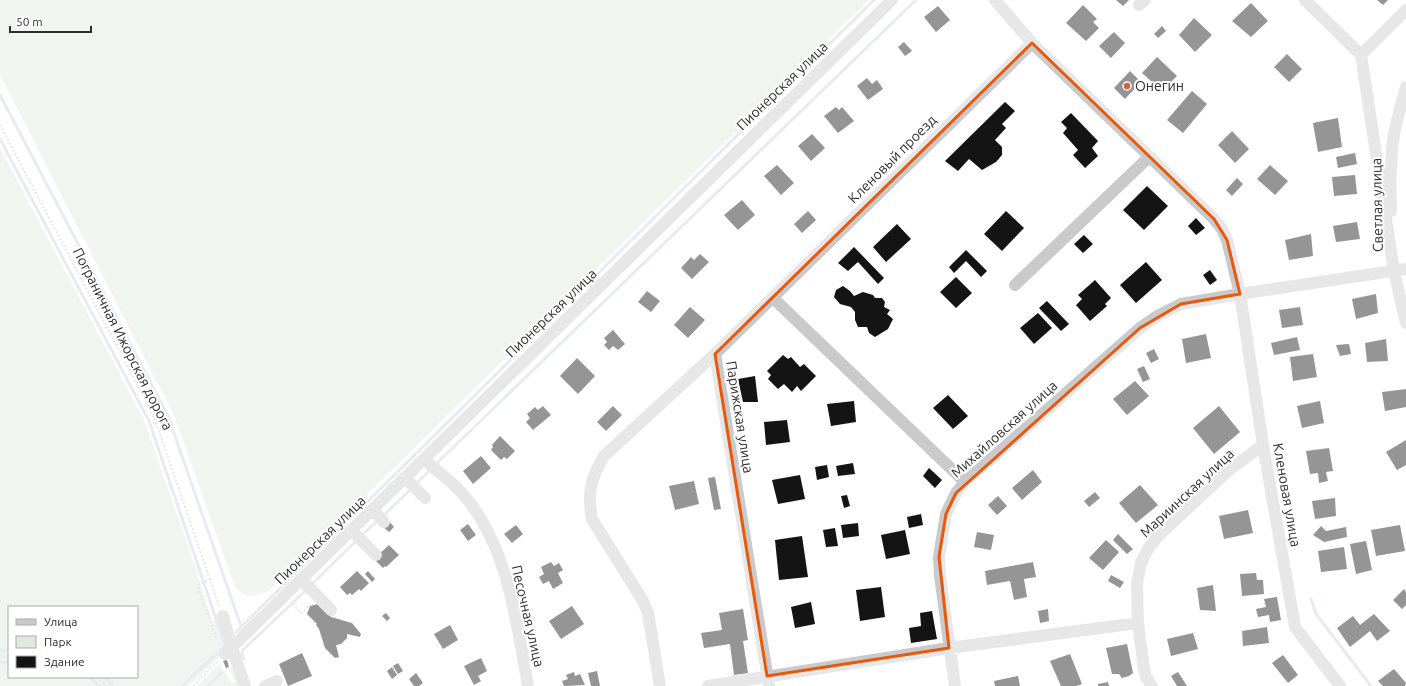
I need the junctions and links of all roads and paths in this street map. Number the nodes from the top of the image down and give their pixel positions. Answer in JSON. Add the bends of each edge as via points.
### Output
{"nodes":[{"id":1,"x":892,"y":0,"type":"edge"},
{"id":2,"x":995,"y":0,"type":"edge"},
{"id":3,"x":1304,"y":0,"type":"edge"},
{"id":4,"x":1406,"y":10,"type":"edge"},
{"id":5,"x":1032,"y":43,"type":"junction"},
{"id":6,"x":1361,"y":55,"type":"junction"},
{"id":7,"x":1406,"y":88,"type":"edge"},
{"id":8,"x":0,"y":125,"type":"edge"},
{"id":9,"x":1149,"y":157,"type":"junction"},
{"id":10,"x":1406,"y":269,"type":"edge"},
{"id":11,"x":1394,"y":271,"type":"junction"},
{"id":12,"x":1015,"y":285,"type":"dead end"},
{"id":13,"x":1240,"y":294,"type":"junction"},
{"id":14,"x":773,"y":298,"type":"junction"},
{"id":15,"x":1406,"y":323,"type":"edge"},
{"id":16,"x":714,"y":354,"type":"junction"},
{"id":17,"x":1263,"y":445,"type":"junction"},
{"id":18,"x":424,"y":459,"type":"junction"},
{"id":19,"x":405,"y":478,"type":"junction"},
{"id":20,"x":965,"y":482,"type":"junction"},
{"id":21,"x":425,"y":498,"type":"dead end"},
{"id":22,"x":372,"y":510,"type":"junction"},
{"id":23,"x":384,"y":522,"type":"dead end"},
{"id":24,"x":351,"y":530,"type":"junction"},
{"id":25,"x":376,"y":555,"type":"dead end"},
{"id":26,"x":211,"y":579,"type":"junction"},
{"id":27,"x":301,"y":579,"type":"junction"},
{"id":28,"x":318,"y":596,"type":"junction"},
{"id":29,"x":296,"y":608,"type":"dead end"},
{"id":30,"x":331,"y":610,"type":"dead end"},
{"id":31,"x":223,"y":616,"type":"joint"},
{"id":32,"x":1138,"y":623,"type":"junction"},
{"id":33,"x":218,"y":642,"type":"dead end"},
{"id":34,"x":949,"y":648,"type":"junction"},
{"id":35,"x":228,"y":651,"type":"junction"},
{"id":36,"x":98,"y":678,"type":"edge"},
{"id":37,"x":277,"y":681,"type":"dead end"},
{"id":38,"x":768,"y":681,"type":"edge"},
{"id":39,"x":107,"y":686,"type":"edge"},
{"id":40,"x":193,"y":686,"type":"edge"},
{"id":41,"x":245,"y":686,"type":"edge"},
{"id":42,"x":265,"y":686,"type":"edge"},
{"id":43,"x":528,"y":686,"type":"edge"},
{"id":44,"x":660,"y":686,"type":"edge"},
{"id":45,"x":708,"y":686,"type":"edge"},
{"id":46,"x":955,"y":686,"type":"edge"},
{"id":47,"x":1152,"y":686,"type":"edge"},
{"id":48,"x":1340,"y":686,"type":"edge"}],
"edges":[{"from":1,"to":18,"type":"street","name":"Пионерская улица"},
{"from":2,"to":5,"type":"street","name":"Кленовая улица"},
{"from":3,"to":6,"type":"street"},
{"from":4,"to":6,"type":"street"},
{"from":5,"to":9,"type":"street","name":"Кленовая улица"},
{"from":5,"to":14,"type":"street","name":"Кленовый проезд"},
{"from":6,"to":11,"type":"street"},
{"from":7,"to":11,"type":"street","name":"Светлая улица","via":[[1393,141],[1390,168]]},
{"from":8,"to":26,"type":"path","name":"Пограничная Ижорская дорога","via":[[151,411]]},
{"from":9,"to":12,"type":"street"},
{"from":9,"to":13,"type":"street","name":"Кленовая улица","via":[[1222,229],[1231,252]]},
{"from":10,"to":11,"type":"street"},
{"from":11,"to":13,"type":"street","name":"Михайловская улица"},
{"from":11,"to":15,"type":"street","name":"Светлая улица"},
{"from":13,"to":17,"type":"street","name":"Кленовая улица"},
{"from":13,"to":20,"type":"street","name":"Михайловская улица","via":[[1181,304],[1159,315],[1140,328]]},
{"from":14,"to":16,"type":"street","name":"Парижская улица"},
{"from":14,"to":20,"type":"street"},
{"from":16,"to":38,"type":"street","name":"Парижская улица"},
{"from":16,"to":44,"type":"street","via":[[604,456],[595,472],[591,487],[589,503],[592,519],[648,613]]},
{"from":17,"to":32,"type":"street","name":"Мариинская улица","via":[[1229,470],[1158,536],[1148,549],[1141,563],[1137,584]]},
{"from":17,"to":48,"type":"street","name":"Кленовая улица","via":[[1295,627]]},
{"from":18,"to":19,"type":"street","name":"Пионерская улица"},
{"from":18,"to":43,"type":"street","name":"Песочная улица","via":[[461,491],[495,548],[509,585]]},
{"from":19,"to":21,"type":"street"},
{"from":19,"to":22,"type":"street","name":"Пионерская улица"},
{"from":20,"to":34,"type":"street","name":"Михайловская улица","via":[[956,493],[946,514],[939,557]]},
{"from":22,"to":23,"type":"street"},
{"from":22,"to":24,"type":"street","name":"Пионерская улица"},
{"from":24,"to":25,"type":"street"},
{"from":24,"to":27,"type":"street","name":"Пионерская улица"},
{"from":26,"to":31,"type":"path","name":"Пограничная Ижорская дорога"},
{"from":26,"to":33,"type":"path","via":[[199,584],[199,590]]},
{"from":27,"to":28,"type":"street"},
{"from":27,"to":35,"type":"street","name":"Пионерская улица"},
{"from":28,"to":29,"type":"path","via":[[302,613]]},
{"from":28,"to":30,"type":"street"},
{"from":31,"to":35,"type":"street"},
{"from":32,"to":34,"type":"street"},
{"from":32,"to":47,"type":"street","name":"Мариинская улица","via":[[1144,669],[1146,678]]},
{"from":34,"to":38,"type":"street"},
{"from":34,"to":46,"type":"street","name":"Михайловская улица"},
{"from":35,"to":40,"type":"path"},
{"from":35,"to":41,"type":"street"},
{"from":36,"to":39,"type":"path"},
{"from":37,"to":42,"type":"street"},
{"from":38,"to":45,"type":"street"}]}
